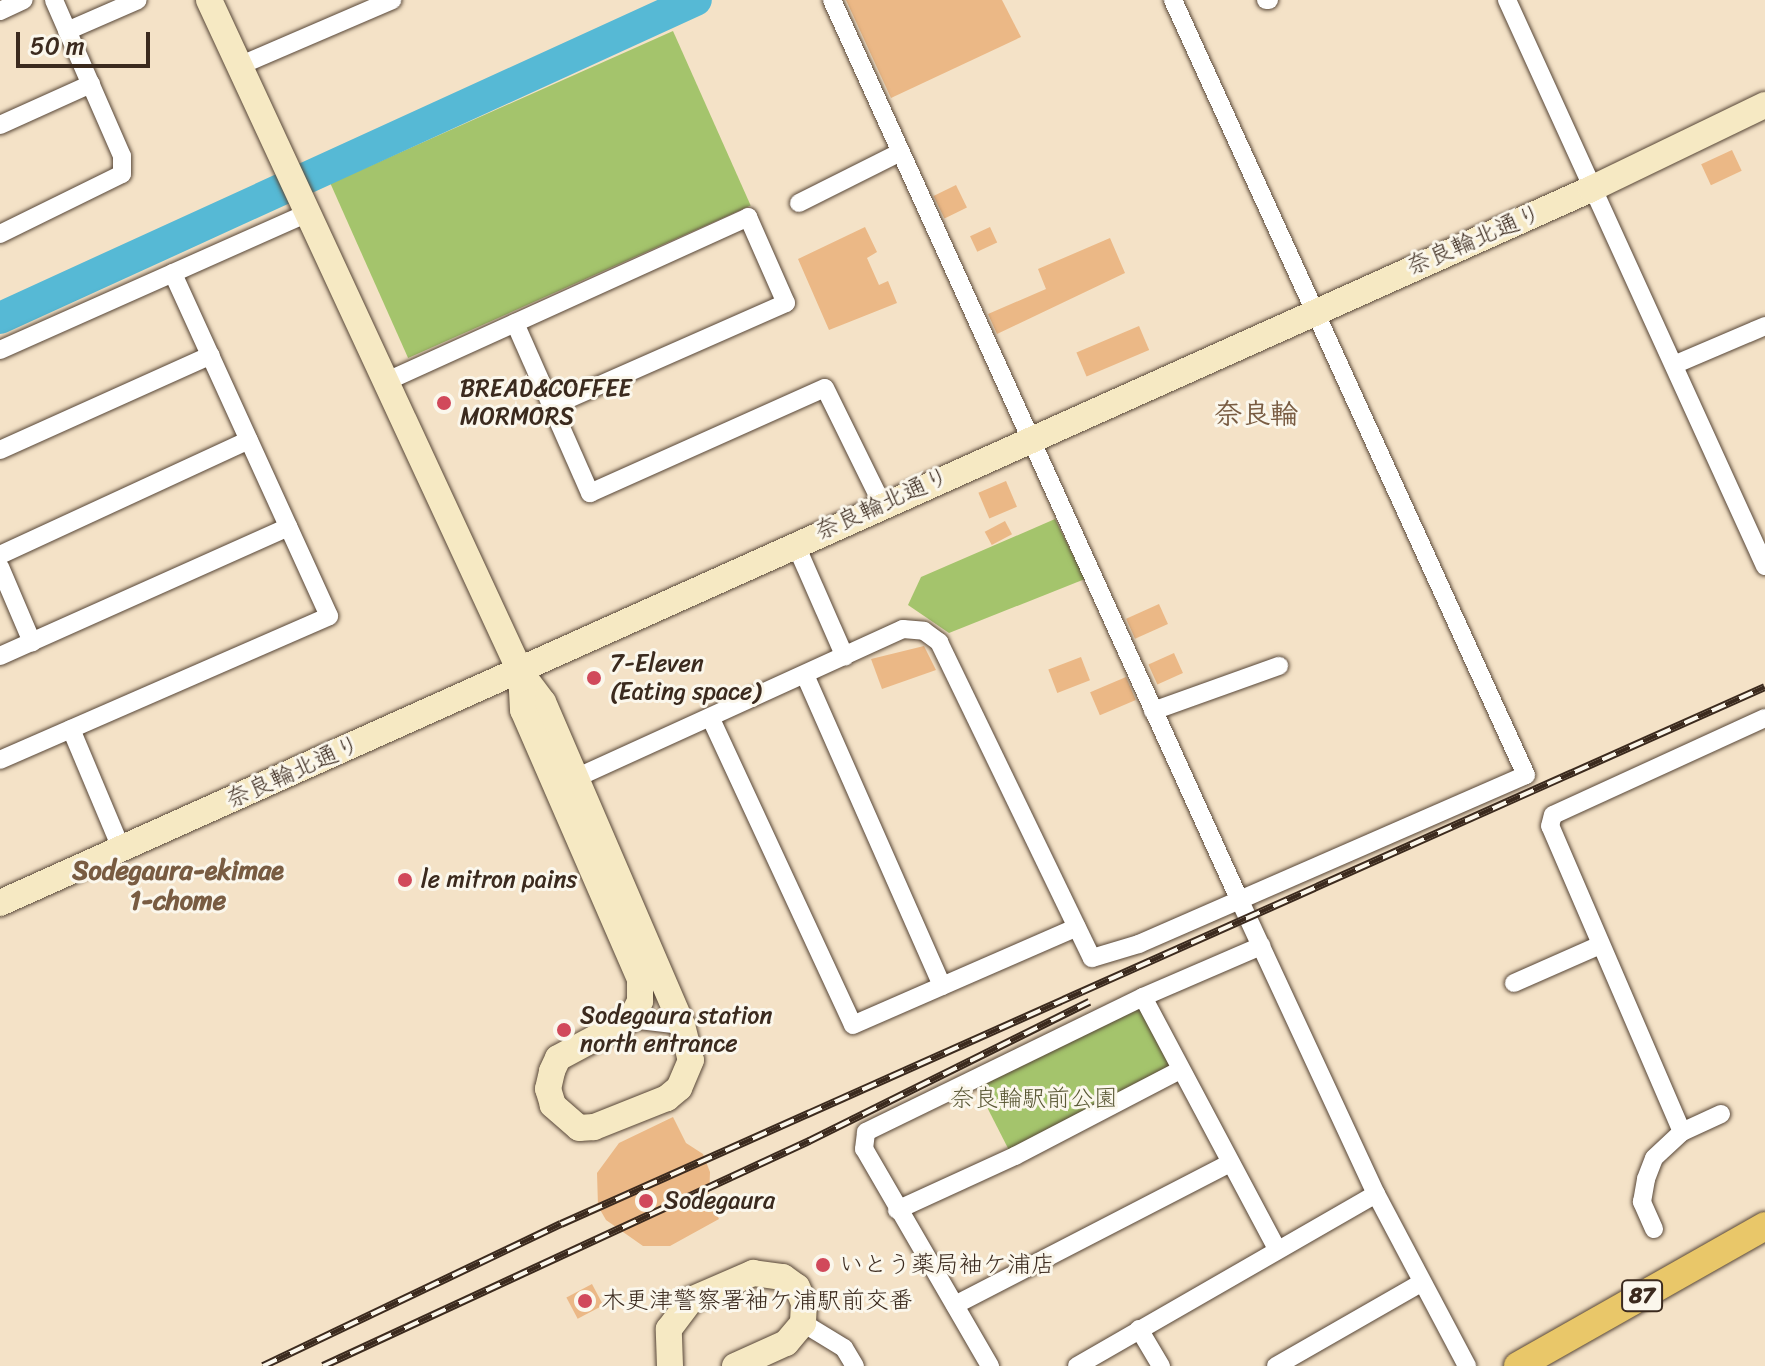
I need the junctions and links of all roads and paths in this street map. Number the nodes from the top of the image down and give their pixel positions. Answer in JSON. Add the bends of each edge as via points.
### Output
{"nodes":[{"id":1,"x":24,"y":0,"type":"edge"},
{"id":2,"x":54,"y":0,"type":"edge"},
{"id":3,"x":138,"y":0,"type":"edge"},
{"id":4,"x":209,"y":0,"type":"edge"},
{"id":5,"x":832,"y":0,"type":"edge"},
{"id":6,"x":1173,"y":0,"type":"edge"},
{"id":7,"x":1507,"y":0,"type":"edge"},
{"id":8,"x":379,"y":3,"type":"edge"},
{"id":9,"x":0,"y":11,"type":"edge"},
{"id":10,"x":67,"y":31,"type":"junction"},
{"id":11,"x":239,"y":66,"type":"junction"},
{"id":12,"x":91,"y":84,"type":"junction"},
{"id":13,"x":1765,"y":105,"type":"edge"},
{"id":14,"x":0,"y":125,"type":"edge"},
{"id":15,"x":899,"y":153,"type":"junction"},
{"id":16,"x":1591,"y":189,"type":"junction"},
{"id":17,"x":799,"y":203,"type":"dead end"},
{"id":18,"x":306,"y":214,"type":"junction"},
{"id":19,"x":0,"y":234,"type":"edge"},
{"id":20,"x":173,"y":273,"type":"junction"},
{"id":21,"x":1314,"y":309,"type":"junction"},
{"id":22,"x":515,"y":323,"type":"junction"},
{"id":23,"x":1765,"y":326,"type":"edge"},
{"id":24,"x":0,"y":350,"type":"edge"},
{"id":25,"x":211,"y":355,"type":"junction"},
{"id":26,"x":1676,"y":364,"type":"junction"},
{"id":27,"x":385,"y":382,"type":"junction"},
{"id":28,"x":552,"y":406,"type":"junction"},
{"id":29,"x":1033,"y":437,"type":"junction"},
{"id":30,"x":249,"y":440,"type":"junction"},
{"id":31,"x":0,"y":450,"type":"edge"},
{"id":32,"x":882,"y":504,"type":"junction"},
{"id":33,"x":289,"y":527,"type":"junction"},
{"id":34,"x":795,"y":543,"type":"junction"},
{"id":35,"x":0,"y":555,"type":"edge"},
{"id":36,"x":1765,"y":566,"type":"edge"},
{"id":37,"x":0,"y":567,"type":"edge"},
{"id":38,"x":32,"y":642,"type":"junction"},
{"id":39,"x":0,"y":656,"type":"edge"},
{"id":40,"x":845,"y":657,"type":"junction"},
{"id":41,"x":1279,"y":666,"type":"dead end"},
{"id":42,"x":521,"y":673,"type":"junction"},
{"id":43,"x":805,"y":675,"type":"junction"},
{"id":44,"x":1153,"y":711,"type":"junction"},
{"id":45,"x":1765,"y":718,"type":"edge"},
{"id":46,"x":711,"y":719,"type":"junction"},
{"id":47,"x":71,"y":729,"type":"junction"},
{"id":48,"x":0,"y":760,"type":"edge"},
{"id":49,"x":578,"y":777,"type":"junction"},
{"id":50,"x":121,"y":848,"type":"junction"},
{"id":51,"x":1240,"y":901,"type":"junction"},
{"id":52,"x":0,"y":903,"type":"edge"},
{"id":53,"x":1077,"y":927,"type":"junction"},
{"id":54,"x":1261,"y":946,"type":"junction"},
{"id":55,"x":1598,"y":946,"type":"junction"},
{"id":56,"x":1514,"y":983,"type":"dead end"},
{"id":57,"x":942,"y":986,"type":"junction"},
{"id":58,"x":1143,"y":997,"type":"junction"},
{"id":59,"x":631,"y":1019,"type":"junction"},
{"id":60,"x":682,"y":1025,"type":"junction"},
{"id":61,"x":1180,"y":1070,"type":"junction"},
{"id":62,"x":1721,"y":1114,"type":"dead end"},
{"id":63,"x":1682,"y":1132,"type":"junction"},
{"id":64,"x":1230,"y":1163,"type":"junction"},
{"id":65,"x":1376,"y":1194,"type":"junction"},
{"id":66,"x":897,"y":1210,"type":"junction"},
{"id":67,"x":1765,"y":1226,"type":"edge"},
{"id":68,"x":1654,"y":1229,"type":"dead end"},
{"id":69,"x":1277,"y":1249,"type":"junction"},
{"id":70,"x":1421,"y":1283,"type":"junction"},
{"id":71,"x":955,"y":1305,"type":"junction"},
{"id":72,"x":803,"y":1323,"type":"junction"},
{"id":73,"x":1139,"y":1329,"type":"junction"},
{"id":74,"x":670,"y":1366,"type":"edge"},
{"id":75,"x":735,"y":1366,"type":"edge"},
{"id":76,"x":855,"y":1366,"type":"edge"},
{"id":77,"x":990,"y":1366,"type":"edge"},
{"id":78,"x":1077,"y":1366,"type":"edge"},
{"id":79,"x":1161,"y":1366,"type":"edge"},
{"id":80,"x":1276,"y":1366,"type":"edge"},
{"id":81,"x":1467,"y":1366,"type":"edge"},
{"id":82,"x":1518,"y":1366,"type":"edge"}],
"edges":[{"from":1,"to":9,"type":"street"},
{"from":2,"to":10,"type":"street"},
{"from":3,"to":10,"type":"street"},
{"from":4,"to":11,"type":"street"},
{"from":5,"to":15,"type":"street"},
{"from":6,"to":21,"type":"street"},
{"from":7,"to":16,"type":"street"},
{"from":8,"to":11,"type":"street"},
{"from":10,"to":12,"type":"street"},
{"from":11,"to":18,"type":"street"},
{"from":12,"to":14,"type":"street"},
{"from":12,"to":19,"type":"street","via":[[122,156],[122,174]]},
{"from":13,"to":16,"type":"street","name":"奈良輪北通り"},
{"from":15,"to":17,"type":"street"},
{"from":15,"to":29,"type":"street"},
{"from":16,"to":21,"type":"street","name":"奈良輪北通り"},
{"from":16,"to":26,"type":"street"},
{"from":18,"to":20,"type":"street"},
{"from":18,"to":27,"type":"street"},
{"from":20,"to":24,"type":"street"},
{"from":20,"to":25,"type":"street"},
{"from":21,"to":29,"type":"street","name":"奈良輪北通り"},
{"from":21,"to":51,"type":"street","via":[[1526,775]]},
{"from":22,"to":27,"type":"street"},
{"from":22,"to":28,"type":"street"},
{"from":22,"to":28,"type":"street","via":[[748,217],[786,303]]},
{"from":23,"to":26,"type":"street"},
{"from":25,"to":30,"type":"street"},
{"from":25,"to":31,"type":"street"},
{"from":26,"to":36,"type":"street"},
{"from":27,"to":42,"type":"street"},
{"from":28,"to":32,"type":"street","via":[[590,493],[825,388]]},
{"from":29,"to":32,"type":"street","name":"奈良輪北通り"},
{"from":29,"to":44,"type":"street"},
{"from":30,"to":33,"type":"street"},
{"from":30,"to":35,"type":"street"},
{"from":32,"to":34,"type":"street","name":"奈良輪北通り"},
{"from":33,"to":38,"type":"street"},
{"from":33,"to":47,"type":"street","via":[[329,616]]},
{"from":34,"to":40,"type":"street"},
{"from":34,"to":42,"type":"street","name":"奈良輪北通り"},
{"from":37,"to":38,"type":"street"},
{"from":38,"to":39,"type":"street"},
{"from":40,"to":43,"type":"street"},
{"from":40,"to":53,"type":"street","via":[[903,629],[924,631],[939,642]]},
{"from":41,"to":44,"type":"street"},
{"from":42,"to":49,"type":"street","via":[[543,702]]},
{"from":42,"to":50,"type":"street","name":"奈良輪北通り"},
{"from":42,"to":59,"type":"street","via":[[523,710],[640,979],[640,1001]]},
{"from":43,"to":46,"type":"street"},
{"from":43,"to":57,"type":"street"},
{"from":44,"to":51,"type":"street"},
{"from":45,"to":55,"type":"street","via":[[1553,815],[1550,826]]},
{"from":46,"to":49,"type":"street"},
{"from":46,"to":57,"type":"street","via":[[853,1025]]},
{"from":47,"to":48,"type":"street"},
{"from":47,"to":50,"type":"street"},
{"from":49,"to":60,"type":"street"},
{"from":50,"to":52,"type":"street","name":"奈良輪北通り"},
{"from":51,"to":53,"type":"street","via":[[1092,958]]},
{"from":51,"to":54,"type":"street"},
{"from":53,"to":57,"type":"street"},
{"from":54,"to":58,"type":"street"},
{"from":54,"to":65,"type":"street"},
{"from":55,"to":56,"type":"street"},
{"from":55,"to":63,"type":"street"},
{"from":58,"to":61,"type":"street"},
{"from":58,"to":66,"type":"street","via":[[866,1132],[864,1149]]},
{"from":59,"to":60,"type":"street"},
{"from":59,"to":60,"type":"street","via":[[558,1058],[548,1089],[553,1105],[579,1128],[620,1117],[679,1088],[691,1060]]},
{"from":61,"to":64,"type":"street"},
{"from":61,"to":66,"type":"street"},
{"from":62,"to":63,"type":"street"},
{"from":63,"to":68,"type":"street","via":[[1654,1158],[1646,1179],[1642,1202]]},
{"from":64,"to":69,"type":"street"},
{"from":64,"to":71,"type":"street"},
{"from":65,"to":69,"type":"street"},
{"from":65,"to":70,"type":"street"},
{"from":66,"to":71,"type":"street"},
{"from":67,"to":82,"type":"main road","number":"87"},
{"from":69,"to":73,"type":"street"},
{"from":70,"to":80,"type":"street"},
{"from":70,"to":81,"type":"street"},
{"from":71,"to":77,"type":"street"},
{"from":72,"to":74,"type":"street","via":[[804,1303],[797,1287],[783,1277],[753,1273],[691,1300],[676,1314],[667,1345]]},
{"from":72,"to":75,"type":"street","via":[[786,1343]]},
{"from":72,"to":76,"type":"street","via":[[844,1348]]},
{"from":73,"to":78,"type":"street"},
{"from":73,"to":79,"type":"street"}]}
